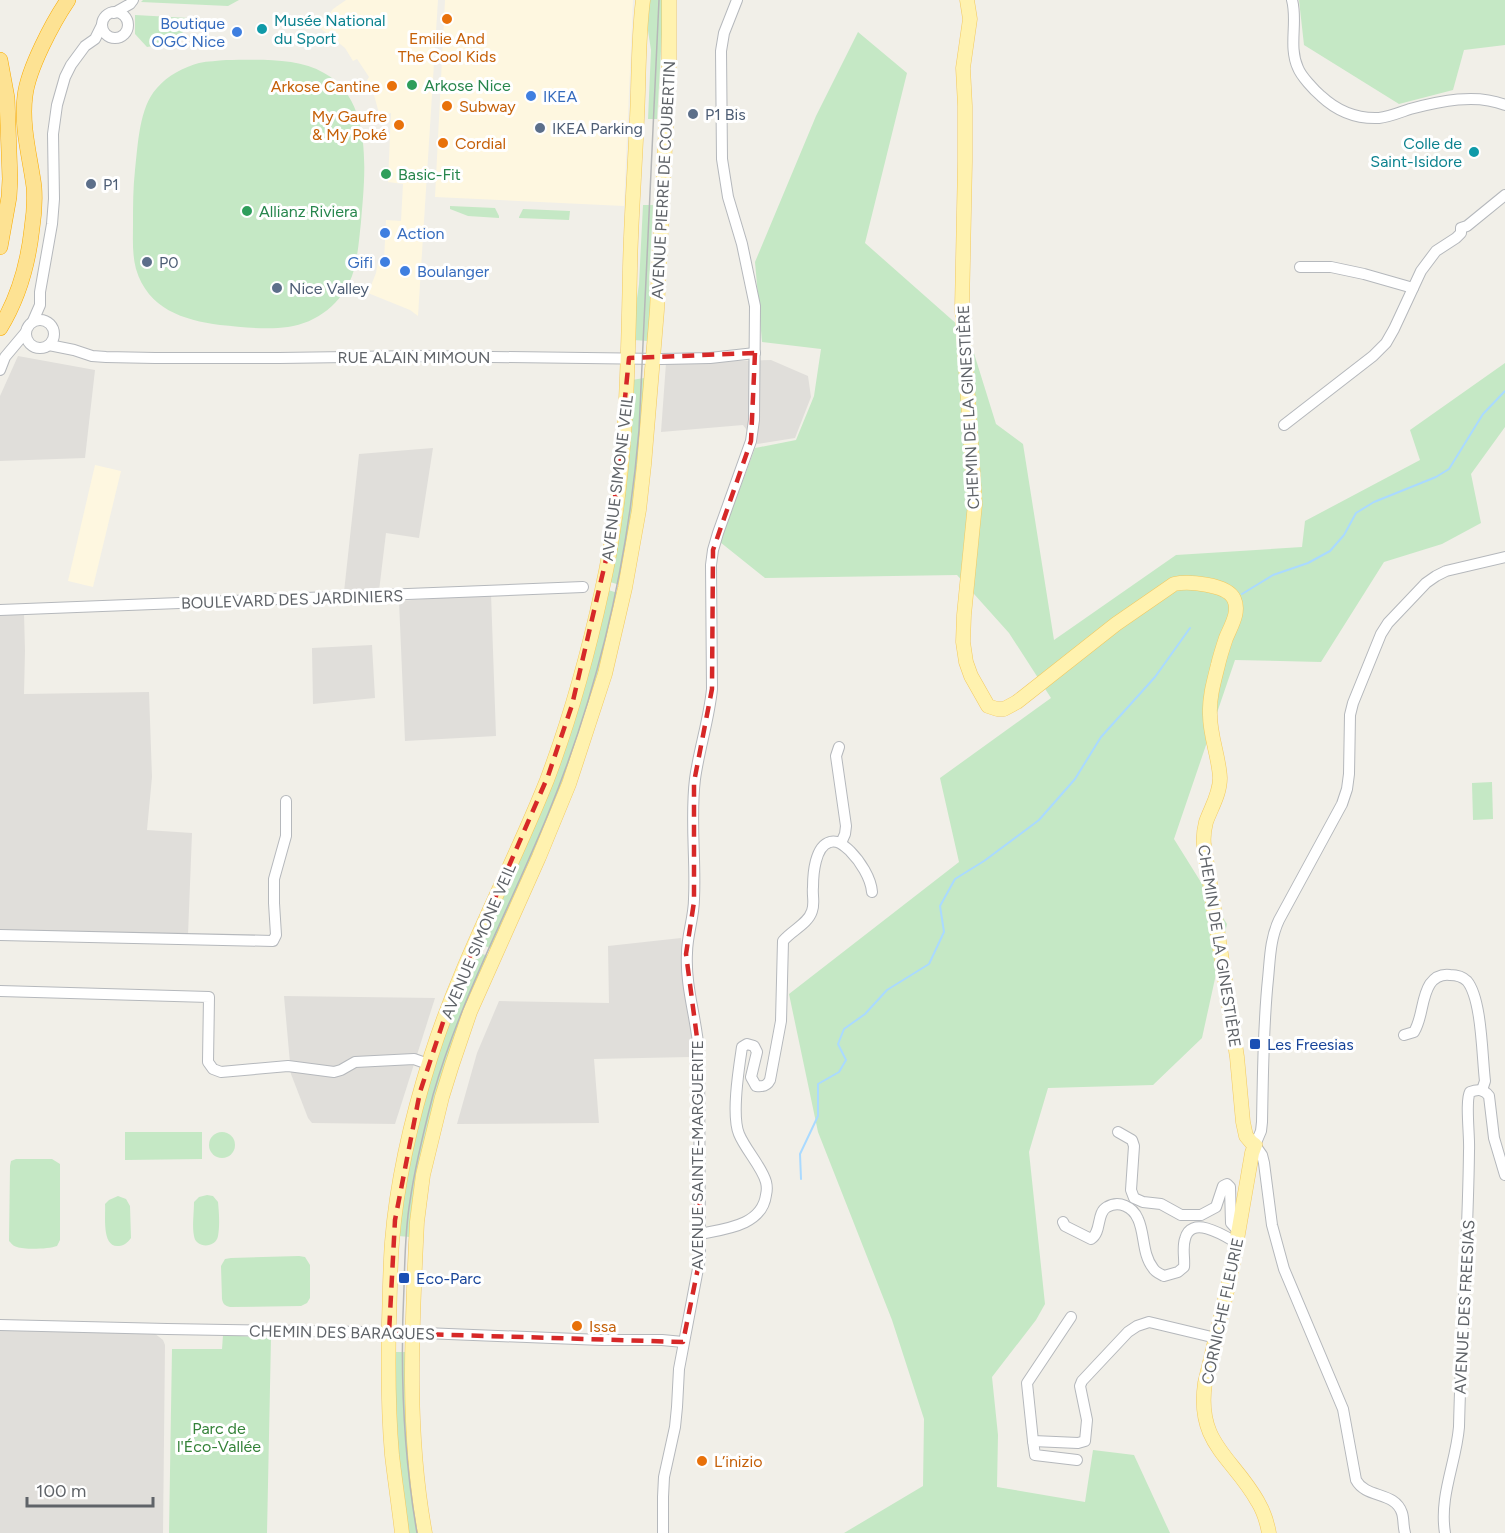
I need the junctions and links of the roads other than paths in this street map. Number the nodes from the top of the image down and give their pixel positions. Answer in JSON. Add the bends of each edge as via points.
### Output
{"nodes":[{"id":1,"x":68,"y":0,"type":"edge"},
{"id":2,"x":643,"y":0,"type":"edge"},
{"id":3,"x":669,"y":0,"type":"edge"},
{"id":4,"x":737,"y":0,"type":"edge"},
{"id":5,"x":967,"y":0,"type":"edge"},
{"id":6,"x":1292,"y":0,"type":"edge"},
{"id":7,"x":132,"y":2,"type":"edge"},
{"id":8,"x":114,"y":13,"type":"junction"},
{"id":9,"x":102,"y":25,"type":"junction"},
{"id":10,"x":128,"y":27,"type":"junction"},
{"id":11,"x":113,"y":38,"type":"junction"},
{"id":12,"x":94,"y":39,"type":"junction"},
{"id":13,"x":0,"y":60,"type":"edge"},
{"id":14,"x":1505,"y":105,"type":"edge"},
{"id":15,"x":1505,"y":195,"type":"edge"},
{"id":16,"x":0,"y":247,"type":"edge"},
{"id":17,"x":1300,"y":267,"type":"dead end"},
{"id":18,"x":1413,"y":288,"type":"junction"},
{"id":19,"x":40,"y":305,"type":"junction"},
{"id":20,"x":33,"y":321,"type":"junction"},
{"id":21,"x":49,"y":322,"type":"junction"},
{"id":22,"x":0,"y":328,"type":"edge"},
{"id":23,"x":26,"y":332,"type":"junction"},
{"id":24,"x":55,"y":333,"type":"junction"},
{"id":25,"x":32,"y":345,"type":"junction"},
{"id":26,"x":49,"y":345,"type":"junction"},
{"id":27,"x":10,"y":350,"type":"junction"},
{"id":28,"x":74,"y":350,"type":"junction"},
{"id":29,"x":755,"y":353,"type":"junction"},
{"id":30,"x":628,"y":358,"type":"junction"},
{"id":31,"x":652,"y":359,"type":"junction"},
{"id":32,"x":0,"y":370,"type":"edge"},
{"id":33,"x":1284,"y":425,"type":"dead end"},
{"id":34,"x":1505,"y":557,"type":"edge"},
{"id":35,"x":583,"y":586,"type":"dead end"},
{"id":36,"x":0,"y":610,"type":"edge"},
{"id":37,"x":839,"y":747,"type":"dead end"},
{"id":38,"x":286,"y":801,"type":"dead end"},
{"id":39,"x":841,"y":843,"type":"junction"},
{"id":40,"x":872,"y":892,"type":"dead end"},
{"id":41,"x":0,"y":935,"type":"edge"},
{"id":42,"x":0,"y":991,"type":"edge"},
{"id":43,"x":1404,"y":1035,"type":"dead end"},
{"id":44,"x":428,"y":1064,"type":"junction"},
{"id":45,"x":1482,"y":1090,"type":"junction"},
{"id":46,"x":1118,"y":1131,"type":"dead end"},
{"id":47,"x":1255,"y":1145,"type":"junction"},
{"id":48,"x":1505,"y":1175,"type":"edge"},
{"id":49,"x":1063,"y":1222,"type":"dead end"},
{"id":50,"x":700,"y":1234,"type":"junction"},
{"id":51,"x":1238,"y":1237,"type":"junction"},
{"id":52,"x":1071,"y":1317,"type":"dead end"},
{"id":53,"x":0,"y":1325,"type":"edge"},
{"id":54,"x":389,"y":1333,"type":"junction"},
{"id":55,"x":412,"y":1333,"type":"junction"},
{"id":56,"x":1216,"y":1338,"type":"junction"},
{"id":57,"x":683,"y":1342,"type":"junction"},
{"id":58,"x":1033,"y":1441,"type":"junction"},
{"id":59,"x":1077,"y":1460,"type":"dead end"},
{"id":60,"x":402,"y":1533,"type":"edge"},
{"id":61,"x":425,"y":1533,"type":"edge"},
{"id":62,"x":663,"y":1533,"type":"edge"},
{"id":63,"x":1269,"y":1533,"type":"edge"},
{"id":64,"x":1405,"y":1533,"type":"edge"},
{"id":65,"x":1445,"y":1533,"type":"edge"}],
"edges":[{"from":1,"to":22,"type":"highway","via":[[27,84],[24,112],[34,189],[29,254],[19,289]]},
{"from":2,"to":30,"type":"main road","name":"AVENUE PIERRE DE COUBERTIN"},
{"from":3,"to":31,"type":"main road","name":"AVENUE PIERRE DE COUBERTIN","via":[[669,65]]},
{"from":4,"to":29,"type":"street","name":"AVENUE SAINTE-MARGUERITE","via":[[721,51],[722,159],[752,289]]},
{"from":5,"to":47,"type":"main road","name":"CHEMIN DE LA GINESTIÈRE","via":[[962,308],[975,504],[964,615],[966,662],[988,706],[1004,709],[1174,584],[1197,583],[1230,593],[1236,612],[1219,660],[1209,715],[1219,789],[1203,835],[1237,1056],[1243,1122],[1246,1136]]},
{"from":6,"to":14,"type":"street","via":[[1293,50],[1298,69],[1332,106],[1353,116],[1380,118],[1431,104],[1476,98]]},
{"from":7,"to":8,"type":"street"},
{"from":7,"to":10,"type":"street"},
{"from":8,"to":9,"type":"street","via":[[107,15]]},
{"from":8,"to":10,"type":"street","via":[[124,16]]},
{"from":9,"to":11,"type":"street","via":[[106,35]]},
{"from":9,"to":12,"type":"street"},
{"from":10,"to":11,"type":"street","via":[[125,34]]},
{"from":11,"to":12,"type":"street"},
{"from":12,"to":19,"type":"street","via":[[71,65],[57,105],[52,224]]},
{"from":13,"to":16,"type":"highway","via":[[7,98],[10,179]]},
{"from":15,"to":18,"type":"street","via":[[1436,251]]},
{"from":17,"to":18,"type":"street","via":[[1331,267]]},
{"from":18,"to":33,"type":"street","via":[[1386,343]]},
{"from":19,"to":20,"type":"street"},
{"from":19,"to":21,"type":"street"},
{"from":20,"to":21,"type":"street"},
{"from":20,"to":23,"type":"street"},
{"from":21,"to":24,"type":"street"},
{"from":23,"to":25,"type":"street"},
{"from":23,"to":27,"type":"street"},
{"from":24,"to":26,"type":"street"},
{"from":24,"to":28,"type":"street","name":"RUE ALAIN MIMOUN"},
{"from":25,"to":26,"type":"street"},
{"from":25,"to":27,"type":"street"},
{"from":26,"to":28,"type":"street","name":"RUE ALAIN MIMOUN"},
{"from":27,"to":32,"type":"street"},
{"from":28,"to":30,"type":"street","name":"RUE ALAIN MIMOUN","via":[[106,357]]},
{"from":29,"to":31,"type":"street","name":"RUE ALAIN MIMOUN"},
{"from":29,"to":50,"type":"street","name":"AVENUE SAINTE-MARGUERITE","via":[[752,441],[712,550],[712,689],[694,782],[692,814],[694,902],[686,954],[699,1053]]},
{"from":30,"to":31,"type":"street","name":"RUE ALAIN MIMOUN"},
{"from":30,"to":44,"type":"main road","name":"AVENUE SIMONE VEIL","via":[[617,505],[603,588],[580,677],[548,776],[449,1004]]},
{"from":31,"to":55,"type":"main road","name":"AVENUE SIMONE VEIL","via":[[639,510],[612,645],[569,784],[470,1012],[442,1097],[419,1200]]},
{"from":34,"to":47,"type":"street","name":"CHEMIN DE LA GINESTIÈRE","via":[[1436,576],[1381,634],[1350,715],[1349,774],[1342,804],[1273,936],[1265,1004],[1262,1122]]},
{"from":35,"to":36,"type":"street","name":"BOULEVARD DES JARDINIERS"},
{"from":37,"to":39,"type":"street","via":[[836,756],[846,826]]},
{"from":38,"to":41,"type":"street","via":[[286,836],[274,879],[273,941]]},
{"from":39,"to":40,"type":"street","via":[[854,856],[871,883]]},
{"from":39,"to":50,"type":"street","via":[[826,843],[820,849],[812,912],[783,941],[781,1021],[768,1084],[756,1086],[751,1077],[757,1052],[754,1046],[742,1047],[738,1133],[766,1181],[765,1202],[754,1218],[739,1226]]},
{"from":42,"to":44,"type":"street","via":[[209,997],[208,1062],[221,1072],[288,1066],[334,1072],[355,1062],[414,1059]]},
{"from":43,"to":45,"type":"street","via":[[1414,1032],[1420,1023],[1425,994],[1437,977],[1455,975],[1466,980],[1477,1004],[1485,1081]]},
{"from":44,"to":54,"type":"main road","name":"AVENUE SIMONE VEIL","via":[[398,1197],[392,1241]]},
{"from":45,"to":48,"type":"street","via":[[1489,1096],[1494,1138]]},
{"from":45,"to":65,"type":"street","name":"AVENUE DES FREESIAS","via":[[1470,1092],[1467,1099],[1468,1227],[1459,1427],[1444,1497]]},
{"from":46,"to":51,"type":"street","via":[[1132,1140],[1134,1146],[1134,1198],[1161,1204],[1181,1215],[1201,1215],[1216,1207],[1227,1184],[1231,1223]]},
{"from":47,"to":51,"type":"main road","name":"CORNICHE FLEURIE"},
{"from":47,"to":64,"type":"street","via":[[1264,1162],[1272,1226],[1284,1269],[1343,1409],[1356,1480],[1368,1492],[1396,1503]]},
{"from":49,"to":51,"type":"street","via":[[1091,1239],[1107,1207],[1128,1206],[1138,1219],[1151,1267],[1164,1276],[1184,1268],[1184,1240],[1188,1231],[1208,1228]]},
{"from":50,"to":57,"type":"street","name":"AVENUE SAINTE-MARGUERITE","via":[[698,1272]]},
{"from":51,"to":56,"type":"main road","name":"CORNICHE FLEURIE"},
{"from":52,"to":58,"type":"street","via":[[1027,1383]]},
{"from":53,"to":54,"type":"street","name":"CHEMIN DES BARAQUES"},
{"from":54,"to":55,"type":"street","name":"CHEMIN DES BARAQUES"},
{"from":54,"to":60,"type":"main road","name":"AVENUE SIMONE VEIL","via":[[391,1437]]},
{"from":55,"to":57,"type":"street","name":"CHEMIN DES BARAQUES"},
{"from":55,"to":61,"type":"main road","name":"AVENUE SIMONE VEIL","via":[[413,1426]]},
{"from":56,"to":58,"type":"street","via":[[1149,1322],[1137,1326],[1082,1381],[1087,1420],[1085,1441]]},
{"from":56,"to":63,"type":"main road","name":"CORNICHE FLEURIE","via":[[1203,1397],[1208,1427],[1221,1453],[1259,1503]]},
{"from":57,"to":62,"type":"street","name":"AVENUE SAINTE-MARGUERITE","via":[[678,1407],[664,1478]]},
{"from":58,"to":59,"type":"street","via":[[1035,1455]]}]}
